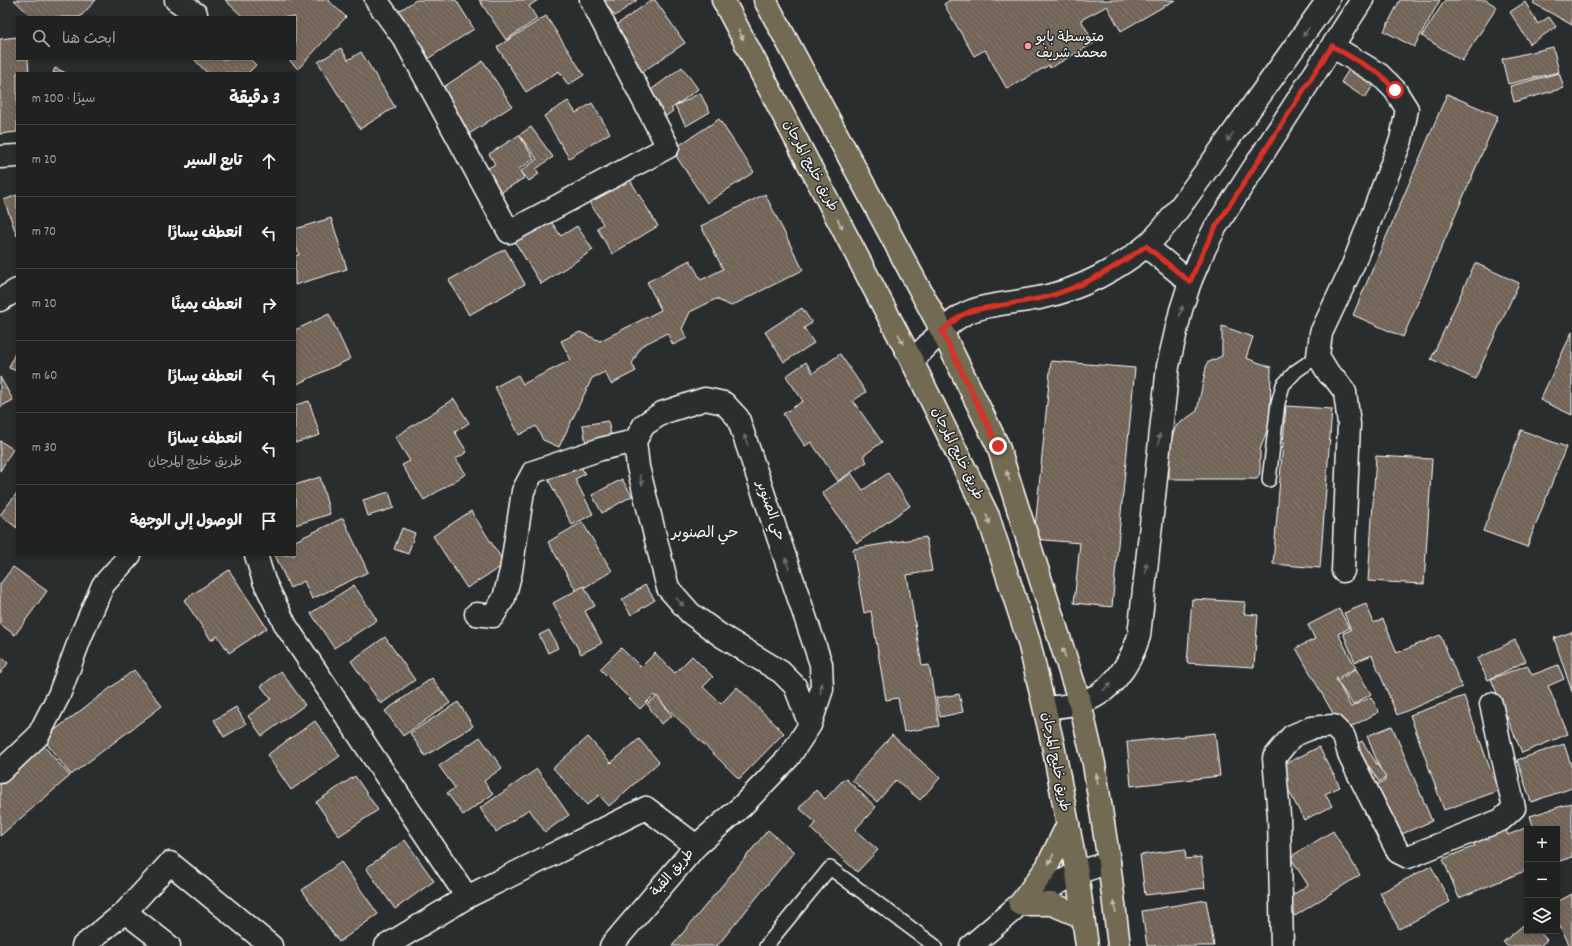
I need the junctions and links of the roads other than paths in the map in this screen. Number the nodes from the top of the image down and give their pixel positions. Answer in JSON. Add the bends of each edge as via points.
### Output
{"nodes":[{"id":1,"x":176,"y":0,"type":"edge"},
{"id":2,"x":376,"y":0,"type":"edge"},
{"id":3,"x":591,"y":0,"type":"edge"},
{"id":4,"x":723,"y":0,"type":"edge"},
{"id":5,"x":765,"y":0,"type":"edge"},
{"id":6,"x":1328,"y":0,"type":"edge"},
{"id":7,"x":1362,"y":0,"type":"edge"},
{"id":8,"x":196,"y":14,"type":"dead end"},
{"id":9,"x":1332,"y":46,"type":"junction"},
{"id":10,"x":16,"y":156,"type":"edge"},
{"id":11,"x":0,"y":157,"type":"edge"},
{"id":12,"x":1146,"y":246,"type":"junction"},
{"id":13,"x":1190,"y":282,"type":"junction"},
{"id":14,"x":16,"y":291,"type":"edge"},
{"id":15,"x":0,"y":300,"type":"edge"},
{"id":16,"x":942,"y":331,"type":"junction"},
{"id":17,"x":1318,"y":356,"type":"junction"},
{"id":18,"x":912,"y":361,"type":"junction"},
{"id":19,"x":635,"y":441,"type":"junction"},
{"id":20,"x":1269,"y":480,"type":"dead end"},
{"id":21,"x":129,"y":556,"type":"edge"},
{"id":22,"x":256,"y":556,"type":"edge"},
{"id":23,"x":1343,"y":571,"type":"dead end"},
{"id":24,"x":476,"y":614,"type":"dead end"},
{"id":25,"x":1080,"y":703,"type":"junction"},
{"id":26,"x":1491,"y":704,"type":"dead end"},
{"id":27,"x":1045,"y":708,"type":"junction"},
{"id":28,"x":810,"y":725,"type":"junction"},
{"id":29,"x":0,"y":772,"type":"edge"},
{"id":30,"x":742,"y":806,"type":"joint"},
{"id":31,"x":1068,"y":824,"type":"junction"},
{"id":32,"x":696,"y":846,"type":"junction"},
{"id":33,"x":1109,"y":862,"type":"junction"},
{"id":34,"x":1077,"y":873,"type":"junction"},
{"id":35,"x":467,"y":897,"type":"junction"},
{"id":36,"x":1020,"y":904,"type":"junction"},
{"id":37,"x":125,"y":912,"type":"junction"},
{"id":38,"x":1083,"y":918,"type":"junction"},
{"id":39,"x":83,"y":946,"type":"edge"},
{"id":40,"x":169,"y":946,"type":"edge"},
{"id":41,"x":271,"y":946,"type":"edge"},
{"id":42,"x":386,"y":946,"type":"edge"},
{"id":43,"x":610,"y":946,"type":"edge"},
{"id":44,"x":766,"y":946,"type":"edge"},
{"id":45,"x":935,"y":946,"type":"edge"},
{"id":46,"x":971,"y":946,"type":"edge"},
{"id":47,"x":1087,"y":946,"type":"edge"},
{"id":48,"x":1119,"y":946,"type":"edge"},
{"id":49,"x":1282,"y":946,"type":"edge"}],
"edges":[{"from":1,"to":8,"type":"street"},
{"from":2,"to":3,"type":"street","via":[[405,40],[509,232],[668,147]]},
{"from":4,"to":18,"type":"main road","name":"طريق خليج المرجان","one_way":true},
{"from":5,"to":16,"type":"main road"},
{"from":6,"to":12,"type":"street","one_way":true,"via":[[1185,200]]},
{"from":7,"to":9,"type":"street"},
{"from":9,"to":13,"type":"street","via":[[1215,228]]},
{"from":9,"to":17,"type":"street","via":[[1380,74],[1407,108],[1401,140],[1352,265],[1320,333]]},
{"from":10,"to":11,"type":"street"},
{"from":12,"to":13,"type":"street"},
{"from":12,"to":16,"type":"street","via":[[1091,281],[1044,297],[971,311],[960,316]]},
{"from":25,"to":13,"type":"street","one_way":true,"via":[[1113,682],[1134,653],[1139,636],[1168,366]]},
{"from":14,"to":15,"type":"street"},
{"from":16,"to":18,"type":"street"},
{"from":25,"to":16,"type":"main road","one_way":true,"via":[[998,446]]},
{"from":17,"to":20,"type":"lane","via":[[1296,371],[1283,385],[1278,403]]},
{"from":17,"to":23,"type":"street","via":[[1345,392],[1349,424]]},
{"from":18,"to":27,"type":"main road","name":"طريق خليج المرجان","one_way":true,"via":[[988,516],[1029,642]]},
{"from":19,"to":24,"type":"street","via":[[601,449],[533,472],[523,491],[511,571],[504,598],[493,616]]},
{"from":19,"to":28,"type":"street","one_way":true,"via":[[638,467],[668,588],[690,613],[720,635],[781,672],[795,686]]},
{"from":28,"to":19,"type":"street","name":"حي الصنوبر","one_way":true,"via":[[822,688],[821,664],[738,418],[724,403],[705,399],[662,413],[644,425]]},
{"from":21,"to":29,"type":"street","via":[[103,585],[59,695],[38,736]]},
{"from":22,"to":35,"type":"street","via":[[264,581],[286,626]]},
{"from":25,"to":27,"type":"street"},
{"from":33,"to":25,"type":"main road","one_way":true,"via":[[1094,764]]},
{"from":26,"to":49,"type":"street","via":[[1514,808],[1501,820],[1408,857],[1398,852],[1350,757],[1344,737],[1333,726],[1311,728],[1292,736],[1274,758],[1279,816]]},
{"from":27,"to":31,"type":"main road","name":"طريق خليج المرجان"},
{"from":28,"to":30,"type":"street","name":"حي الصنوبر","via":[[789,757]]},
{"from":30,"to":32,"type":"street","name":"طريق القبة"},
{"from":31,"to":34,"type":"main road","name":"طريق خليج المرجان"},
{"from":31,"to":36,"type":"main road","one_way":true,"via":[[1047,866]]},
{"from":32,"to":35,"type":"street","via":[[646,808]]},
{"from":32,"to":43,"type":"street","name":"طريق القبة"},
{"from":33,"to":34,"type":"street"},
{"from":48,"to":33,"type":"main road","one_way":true},
{"from":34,"to":36,"type":"street"},
{"from":34,"to":38,"type":"main road","name":"طريق خليج المرجان"},
{"from":35,"to":42,"type":"street"},
{"from":36,"to":38,"type":"main road","via":[[1052,904]]},
{"from":36,"to":46,"type":"street"},
{"from":37,"to":39,"type":"street"},
{"from":37,"to":40,"type":"street"},
{"from":37,"to":41,"type":"street","via":[[170,863]]},
{"from":38,"to":47,"type":"main road","name":"طريق خليج المرجان"},
{"from":44,"to":45,"type":"lane","via":[[830,868]]}]}
